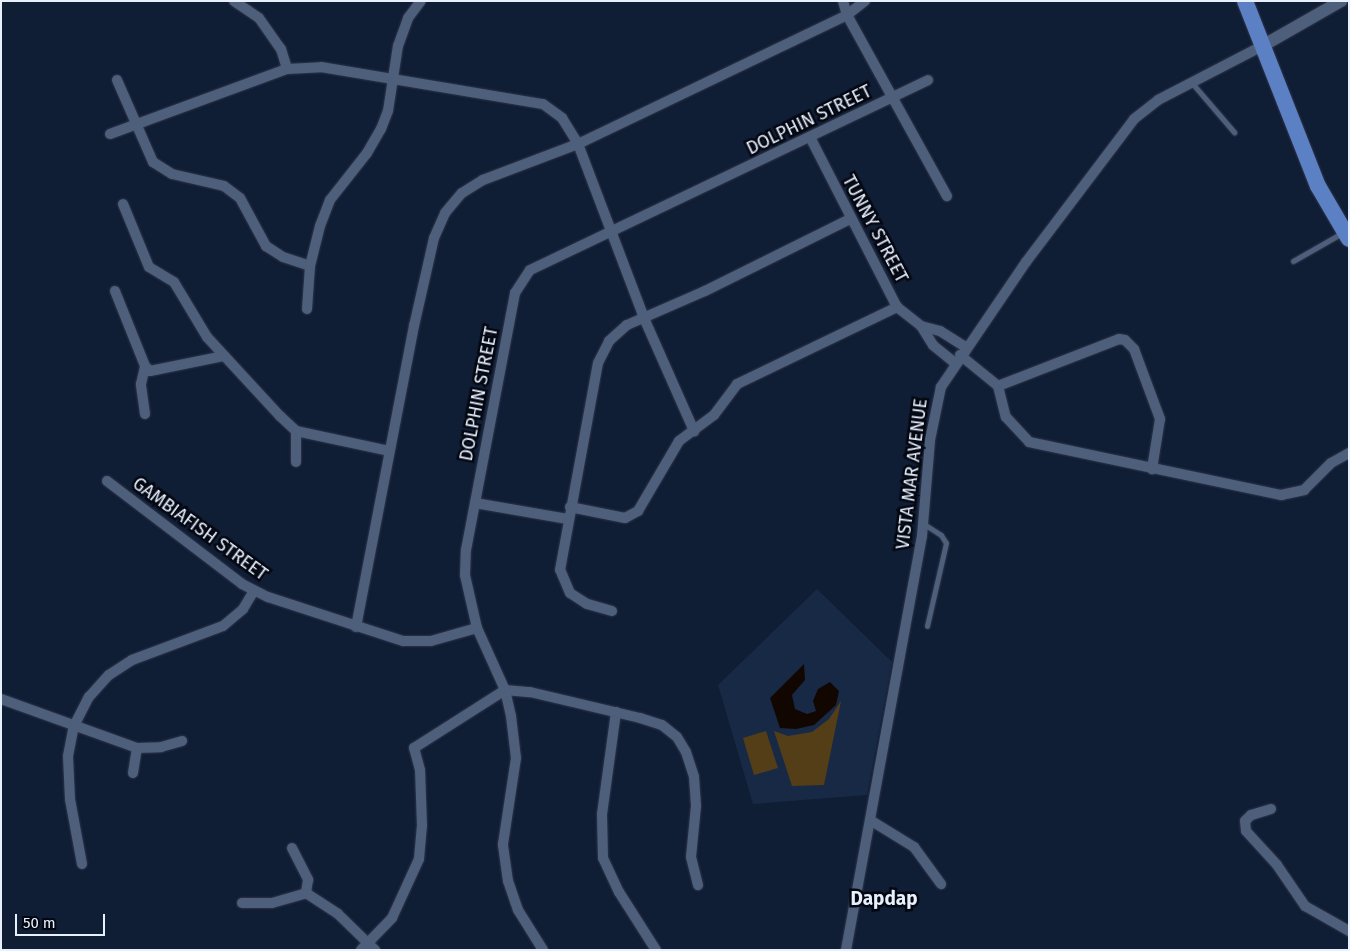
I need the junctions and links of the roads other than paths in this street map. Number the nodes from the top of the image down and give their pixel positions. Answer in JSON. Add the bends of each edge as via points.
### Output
{"nodes":[{"id":1,"x":234,"y":1,"type":"edge"},
{"id":2,"x":421,"y":1,"type":"edge"},
{"id":3,"x":843,"y":1,"type":"edge"},
{"id":4,"x":864,"y":1,"type":"edge"},
{"id":5,"x":1245,"y":1,"type":"edge"},
{"id":6,"x":1341,"y":1,"type":"edge"},
{"id":7,"x":847,"y":15,"type":"junction"},
{"id":8,"x":1264,"y":45,"type":"junction"},
{"id":9,"x":287,"y":69,"type":"junction"},
{"id":10,"x":392,"y":77,"type":"junction"},
{"id":11,"x":117,"y":80,"type":"dead end"},
{"id":12,"x":928,"y":80,"type":"dead end"},
{"id":13,"x":1191,"y":82,"type":"junction"},
{"id":14,"x":895,"y":97,"type":"junction"},
{"id":15,"x":136,"y":124,"type":"junction"},
{"id":16,"x":1234,"y":132,"type":"dead end"},
{"id":17,"x":110,"y":134,"type":"dead end"},
{"id":18,"x":811,"y":139,"type":"junction"},
{"id":19,"x":578,"y":144,"type":"junction"},
{"id":20,"x":947,"y":196,"type":"dead end"},
{"id":21,"x":123,"y":204,"type":"dead end"},
{"id":22,"x":850,"y":219,"type":"junction"},
{"id":23,"x":611,"y":230,"type":"junction"},
{"id":24,"x":1346,"y":235,"type":"edge"},
{"id":25,"x":1293,"y":261,"type":"dead end"},
{"id":26,"x":310,"y":266,"type":"junction"},
{"id":27,"x":115,"y":291,"type":"dead end"},
{"id":28,"x":898,"y":307,"type":"junction"},
{"id":29,"x":307,"y":309,"type":"dead end"},
{"id":30,"x":644,"y":318,"type":"junction"},
{"id":31,"x":921,"y":326,"type":"junction"},
{"id":32,"x":961,"y":355,"type":"junction"},
{"id":33,"x":224,"y":356,"type":"junction"},
{"id":34,"x":145,"y":366,"type":"junction"},
{"id":35,"x":998,"y":386,"type":"junction"},
{"id":36,"x":145,"y":414,"type":"dead end"},
{"id":37,"x":296,"y":431,"type":"junction"},
{"id":38,"x":694,"y":431,"type":"junction"},
{"id":39,"x":389,"y":451,"type":"junction"},
{"id":40,"x":1349,"y":453,"type":"edge"},
{"id":41,"x":296,"y":462,"type":"dead end"},
{"id":42,"x":1152,"y":469,"type":"junction"},
{"id":43,"x":107,"y":481,"type":"dead end"},
{"id":44,"x":475,"y":503,"type":"junction"},
{"id":45,"x":570,"y":507,"type":"junction"},
{"id":46,"x":568,"y":519,"type":"junction"},
{"id":47,"x":924,"y":524,"type":"junction"},
{"id":48,"x":254,"y":591,"type":"junction"},
{"id":49,"x":612,"y":611,"type":"dead end"},
{"id":50,"x":927,"y":626,"type":"dead end"},
{"id":51,"x":356,"y":627,"type":"junction"},
{"id":52,"x":477,"y":628,"type":"junction"},
{"id":53,"x":505,"y":690,"type":"junction"},
{"id":54,"x":1,"y":699,"type":"edge"},
{"id":55,"x":616,"y":712,"type":"junction"},
{"id":56,"x":74,"y":726,"type":"junction"},
{"id":57,"x":182,"y":741,"type":"dead end"},
{"id":58,"x":137,"y":748,"type":"junction"},
{"id":59,"x":133,"y":773,"type":"dead end"},
{"id":60,"x":1271,"y":809,"type":"dead end"},
{"id":61,"x":870,"y":820,"type":"junction"},
{"id":62,"x":292,"y":848,"type":"dead end"},
{"id":63,"x":82,"y":864,"type":"dead end"},
{"id":64,"x":941,"y":884,"type":"dead end"},
{"id":65,"x":698,"y":885,"type":"dead end"},
{"id":66,"x":306,"y":893,"type":"junction"},
{"id":67,"x":242,"y":903,"type":"dead end"},
{"id":68,"x":1349,"y":931,"type":"edge"},
{"id":69,"x":372,"y":946,"type":"edge"},
{"id":70,"x":361,"y":950,"type":"edge"},
{"id":71,"x":542,"y":950,"type":"edge"},
{"id":72,"x":656,"y":950,"type":"edge"},
{"id":73,"x":846,"y":950,"type":"edge"}],
"edges":[{"from":1,"to":9,"type":"street","via":[[260,18],[281,49]]},
{"from":2,"to":10,"type":"street","via":[[408,18]]},
{"from":3,"to":7,"type":"street"},
{"from":4,"to":7,"type":"street"},
{"from":5,"to":8,"type":"main road"},
{"from":6,"to":8,"type":"street"},
{"from":7,"to":14,"type":"street"},
{"from":7,"to":19,"type":"street"},
{"from":8,"to":13,"type":"street","name":"VISTA MAR AVENUE"},
{"from":8,"to":24,"type":"main road","via":[[1318,186]]},
{"from":9,"to":10,"type":"street","via":[[321,67]]},
{"from":9,"to":15,"type":"street"},
{"from":10,"to":19,"type":"street","via":[[543,104],[562,118]]},
{"from":10,"to":26,"type":"street","via":[[388,111],[381,129],[367,153],[330,200]]},
{"from":11,"to":15,"type":"street"},
{"from":12,"to":14,"type":"street","name":"DOLPHIN STREET"},
{"from":13,"to":16,"type":"lane"},
{"from":13,"to":32,"type":"street","name":"VISTA MAR AVENUE","via":[[1150,106],[1118,137]]},
{"from":14,"to":18,"type":"street","name":"DOLPHIN STREET"},
{"from":14,"to":20,"type":"street"},
{"from":15,"to":17,"type":"street"},
{"from":15,"to":26,"type":"street","via":[[153,162],[172,174],[224,186],[240,198],[266,246],[283,257]]},
{"from":18,"to":22,"type":"street","name":"TUNNY STREET"},
{"from":18,"to":23,"type":"street","name":"DOLPHIN STREET"},
{"from":19,"to":23,"type":"street"},
{"from":19,"to":39,"type":"street","via":[[483,180],[462,193],[445,213],[434,238]]},
{"from":21,"to":33,"type":"street","via":[[149,267],[174,282],[207,337]]},
{"from":22,"to":28,"type":"street","name":"TUNNY STREET"},
{"from":22,"to":30,"type":"street"},
{"from":23,"to":30,"type":"street"},
{"from":23,"to":44,"type":"street","name":"DOLPHIN STREET","via":[[530,270],[515,293]]},
{"from":24,"to":25,"type":"lane"},
{"from":26,"to":29,"type":"street"},
{"from":27,"to":34,"type":"street"},
{"from":28,"to":31,"type":"street","name":"TUNNY STREET"},
{"from":28,"to":38,"type":"street","via":[[737,384],[714,415]]},
{"from":30,"to":38,"type":"street"},
{"from":30,"to":45,"type":"street","via":[[627,325],[609,340],[598,363]]},
{"from":31,"to":32,"type":"street","name":"TUNNY STREET","via":[[940,331]]},
{"from":31,"to":32,"type":"street","name":"TUNNY STREET","via":[[933,344]]},
{"from":32,"to":35,"type":"street"},
{"from":32,"to":47,"type":"street","name":"VISTA MAR AVENUE","via":[[941,388],[936,405],[928,456]]},
{"from":33,"to":34,"type":"street","via":[[150,371]]},
{"from":33,"to":37,"type":"street"},
{"from":34,"to":36,"type":"street","via":[[141,384]]},
{"from":35,"to":42,"type":"street","via":[[1006,418],[1029,442]]},
{"from":35,"to":42,"type":"street","via":[[1119,339],[1125,340],[1134,349],[1160,419]]},
{"from":37,"to":39,"type":"street"},
{"from":37,"to":41,"type":"street"},
{"from":38,"to":45,"type":"street","via":[[679,441],[638,511],[625,518]]},
{"from":39,"to":51,"type":"street"},
{"from":40,"to":42,"type":"street","via":[[1332,463],[1304,490],[1282,495]]},
{"from":43,"to":48,"type":"street","name":"GAMBIAFISH STREET"},
{"from":44,"to":46,"type":"street"},
{"from":44,"to":52,"type":"street","name":"DOLPHIN STREET","via":[[465,563],[469,601]]},
{"from":45,"to":46,"type":"street"},
{"from":46,"to":49,"type":"street","via":[[560,570],[570,593],[587,604]]},
{"from":47,"to":50,"type":"lane","via":[[941,535],[946,543]]},
{"from":47,"to":61,"type":"street","name":"VISTA MAR AVENUE"},
{"from":48,"to":51,"type":"street","name":"GAMBIAFISH STREET"},
{"from":48,"to":56,"type":"street","via":[[242,609],[223,626],[119,667],[97,686]]},
{"from":51,"to":52,"type":"street","name":"GAMBIAFISH STREET","via":[[416,642]]},
{"from":52,"to":53,"type":"street","name":"DOLPHIN STREET"},
{"from":53,"to":55,"type":"street","via":[[530,692]]},
{"from":53,"to":69,"type":"street","via":[[414,748],[420,770],[422,826],[419,859],[392,918]]},
{"from":53,"to":71,"type":"street","name":"DOLPHIN STREET","via":[[512,716],[516,758],[505,828],[505,862],[511,896]]},
{"from":54,"to":56,"type":"street"},
{"from":55,"to":65,"type":"street","via":[[662,725],[677,737],[686,752],[695,790],[691,857],[693,877]]},
{"from":55,"to":72,"type":"street","via":[[602,814],[603,858],[618,892]]},
{"from":56,"to":58,"type":"street"},
{"from":56,"to":63,"type":"street","via":[[68,756],[70,799]]},
{"from":57,"to":58,"type":"street"},
{"from":58,"to":59,"type":"street"},
{"from":60,"to":68,"type":"street","via":[[1251,815],[1245,821],[1246,831],[1277,865],[1305,906]]},
{"from":61,"to":64,"type":"street","via":[[914,847]]},
{"from":61,"to":73,"type":"street","name":"VISTA MAR AVENUE"},
{"from":62,"to":66,"type":"street","via":[[308,880]]},
{"from":66,"to":67,"type":"street","via":[[272,903]]},
{"from":66,"to":69,"type":"street","via":[[338,914]]},
{"from":69,"to":70,"type":"street"}]}
